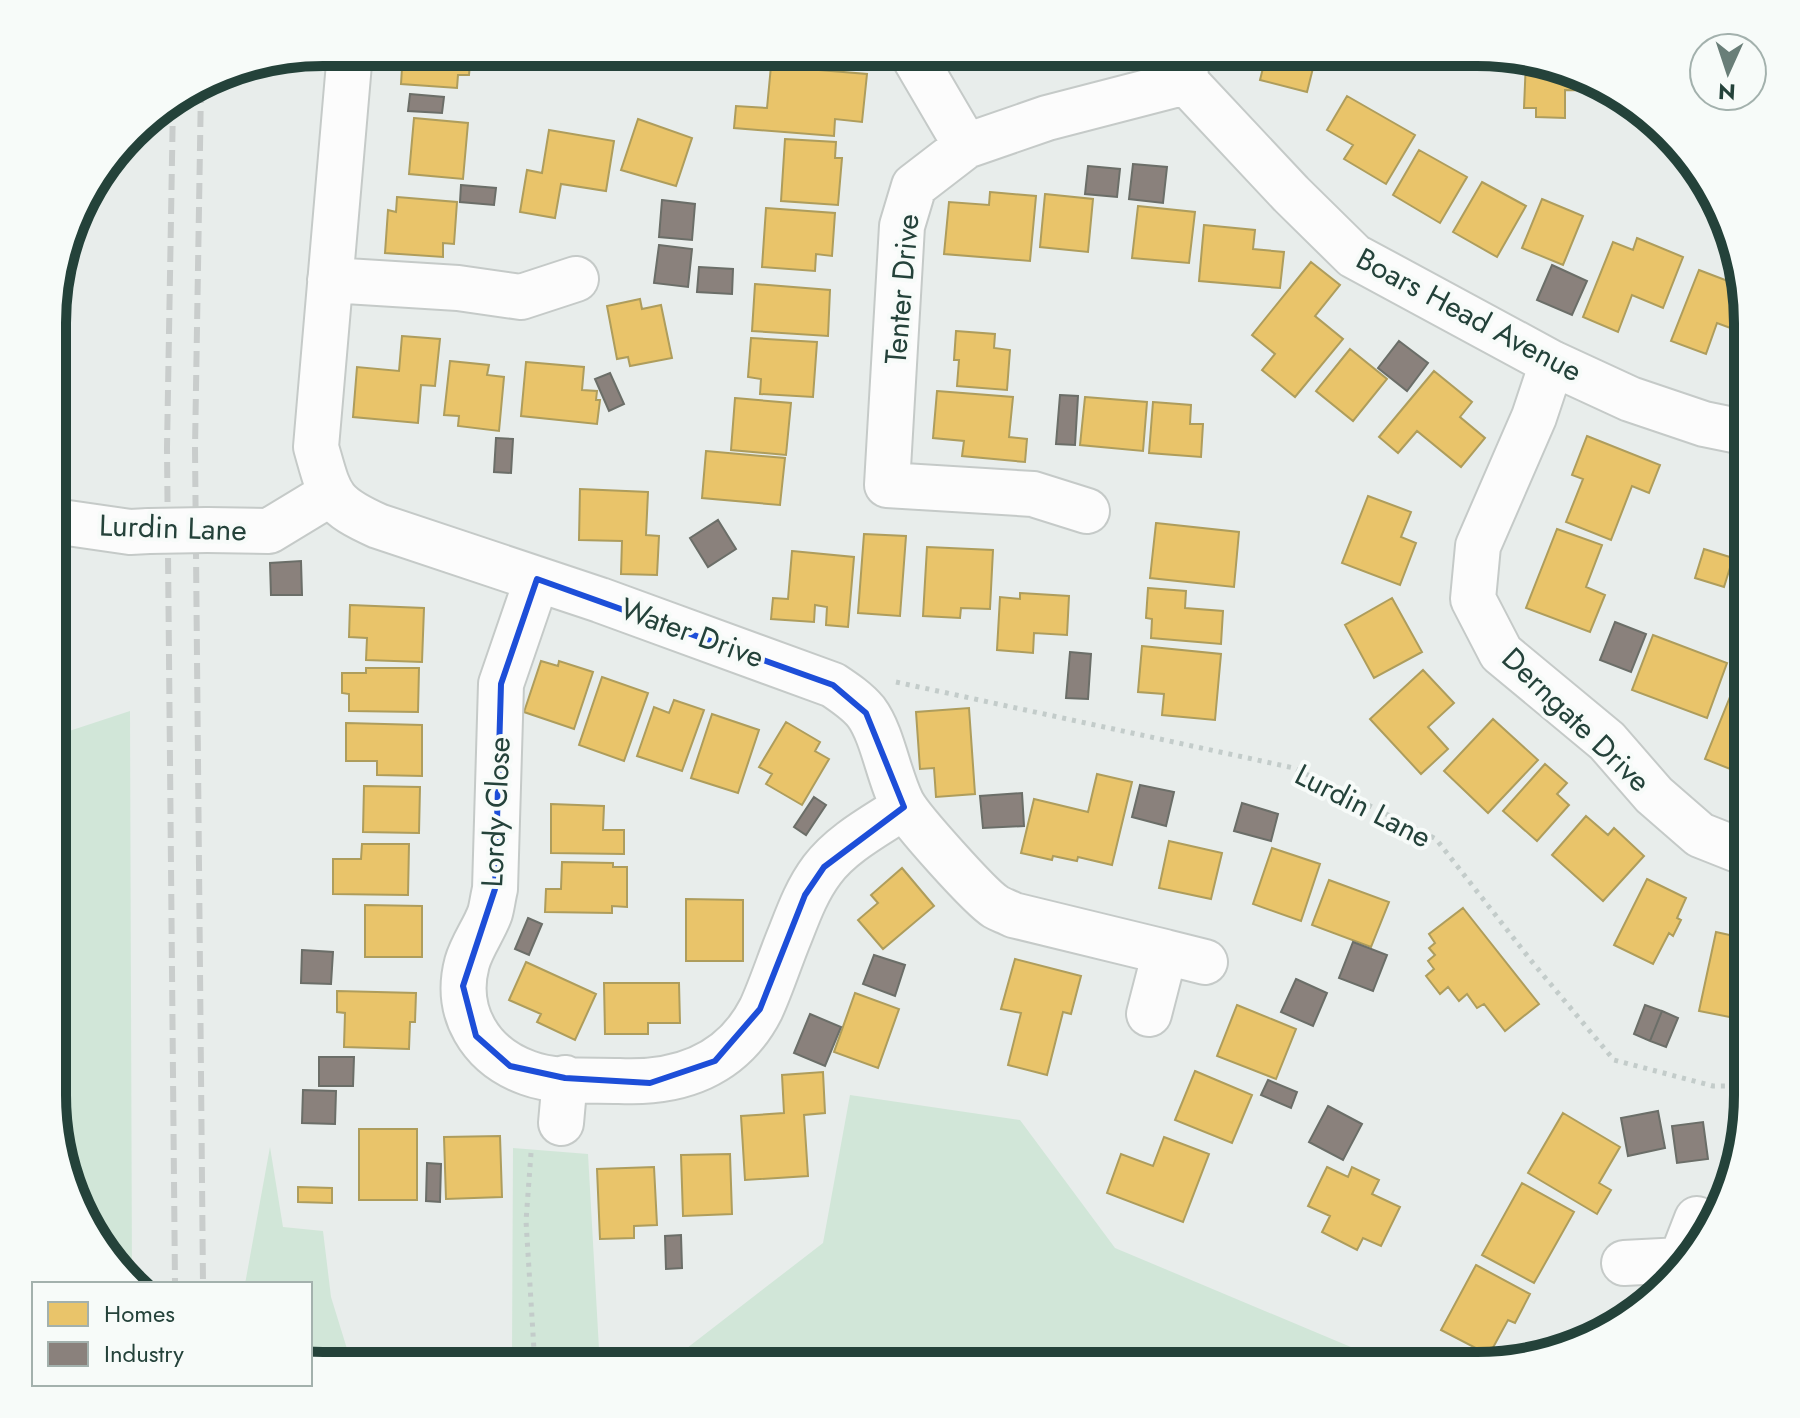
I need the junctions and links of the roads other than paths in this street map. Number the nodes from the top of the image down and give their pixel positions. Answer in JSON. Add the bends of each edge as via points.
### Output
{"nodes":[{"id":1,"x":349,"y":66,"type":"edge"},
{"id":2,"x":919,"y":67,"type":"edge"},
{"id":3,"x":1186,"y":67,"type":"edge"},
{"id":4,"x":966,"y":146,"type":"junction"},
{"id":5,"x":576,"y":279,"type":"dead end"},
{"id":6,"x":330,"y":280,"type":"junction"},
{"id":7,"x":1552,"y":363,"type":"junction"},
{"id":8,"x":1734,"y":430,"type":"edge"},
{"id":9,"x":330,"y":494,"type":"junction"},
{"id":10,"x":1087,"y":511,"type":"dead end"},
{"id":11,"x":66,"y":523,"type":"edge"},
{"id":12,"x":537,"y":579,"type":"junction"},
{"id":13,"x":904,"y":807,"type":"junction"},
{"id":14,"x":1733,"y":848,"type":"edge"},
{"id":15,"x":1149,"y":1014,"type":"dead end"},
{"id":16,"x":565,"y":1078,"type":"junction"},
{"id":17,"x":561,"y":1123,"type":"road end"},
{"id":18,"x":1697,"y":1219,"type":"dead end"},
{"id":19,"x":1691,"y":1238,"type":"edge"},
{"id":20,"x":1672,"y":1261,"type":"edge"},
{"id":21,"x":1624,"y":1263,"type":"dead end"}],
"edges":[{"from":1,"to":6,"type":"street"},
{"from":2,"to":4,"type":"street"},
{"from":3,"to":4,"type":"street","name":"Tenter Drive"},
{"from":3,"to":7,"type":"street","name":"Boars Head Avenue","via":[[1291,194],[1354,256]]},
{"from":4,"to":10,"type":"street","name":"Tenter Drive","via":[[914,186],[902,226],[887,485],[1033,494]]},
{"from":5,"to":6,"type":"street","via":[[521,297]]},
{"from":6,"to":9,"type":"street","via":[[316,447]]},
{"from":7,"to":8,"type":"street","name":"Boars Head Avenue","via":[[1630,399]]},
{"from":7,"to":14,"type":"street","name":"Derngate Drive","via":[[1478,546],[1473,599],[1501,653],[1607,741],[1654,795],[1700,835]]},
{"from":9,"to":11,"type":"street","name":"Lurdin Lane","bridge":true,"via":[[269,531],[130,532]]},
{"from":9,"to":12,"type":"street","name":"Water Drive","via":[[353,515],[378,526]]},
{"from":12,"to":13,"type":"street","name":"Water Drive","via":[[833,685],[866,713]]},
{"from":12,"to":16,"type":"street","name":"Lordy Close","via":[[501,684],[495,889],[463,986],[466,1014],[492,1054],[531,1075]]},
{"from":13,"to":15,"type":"street","name":"Water Drive","via":[[996,907],[1185,957]]},
{"from":13,"to":16,"type":"street","name":"Lordy Close","via":[[824,867],[805,895],[760,1009],[743,1036],[715,1061],[650,1083]]},
{"from":16,"to":17,"type":"street"},
{"from":18,"to":19,"type":"street"},
{"from":20,"to":21,"type":"street"}]}
